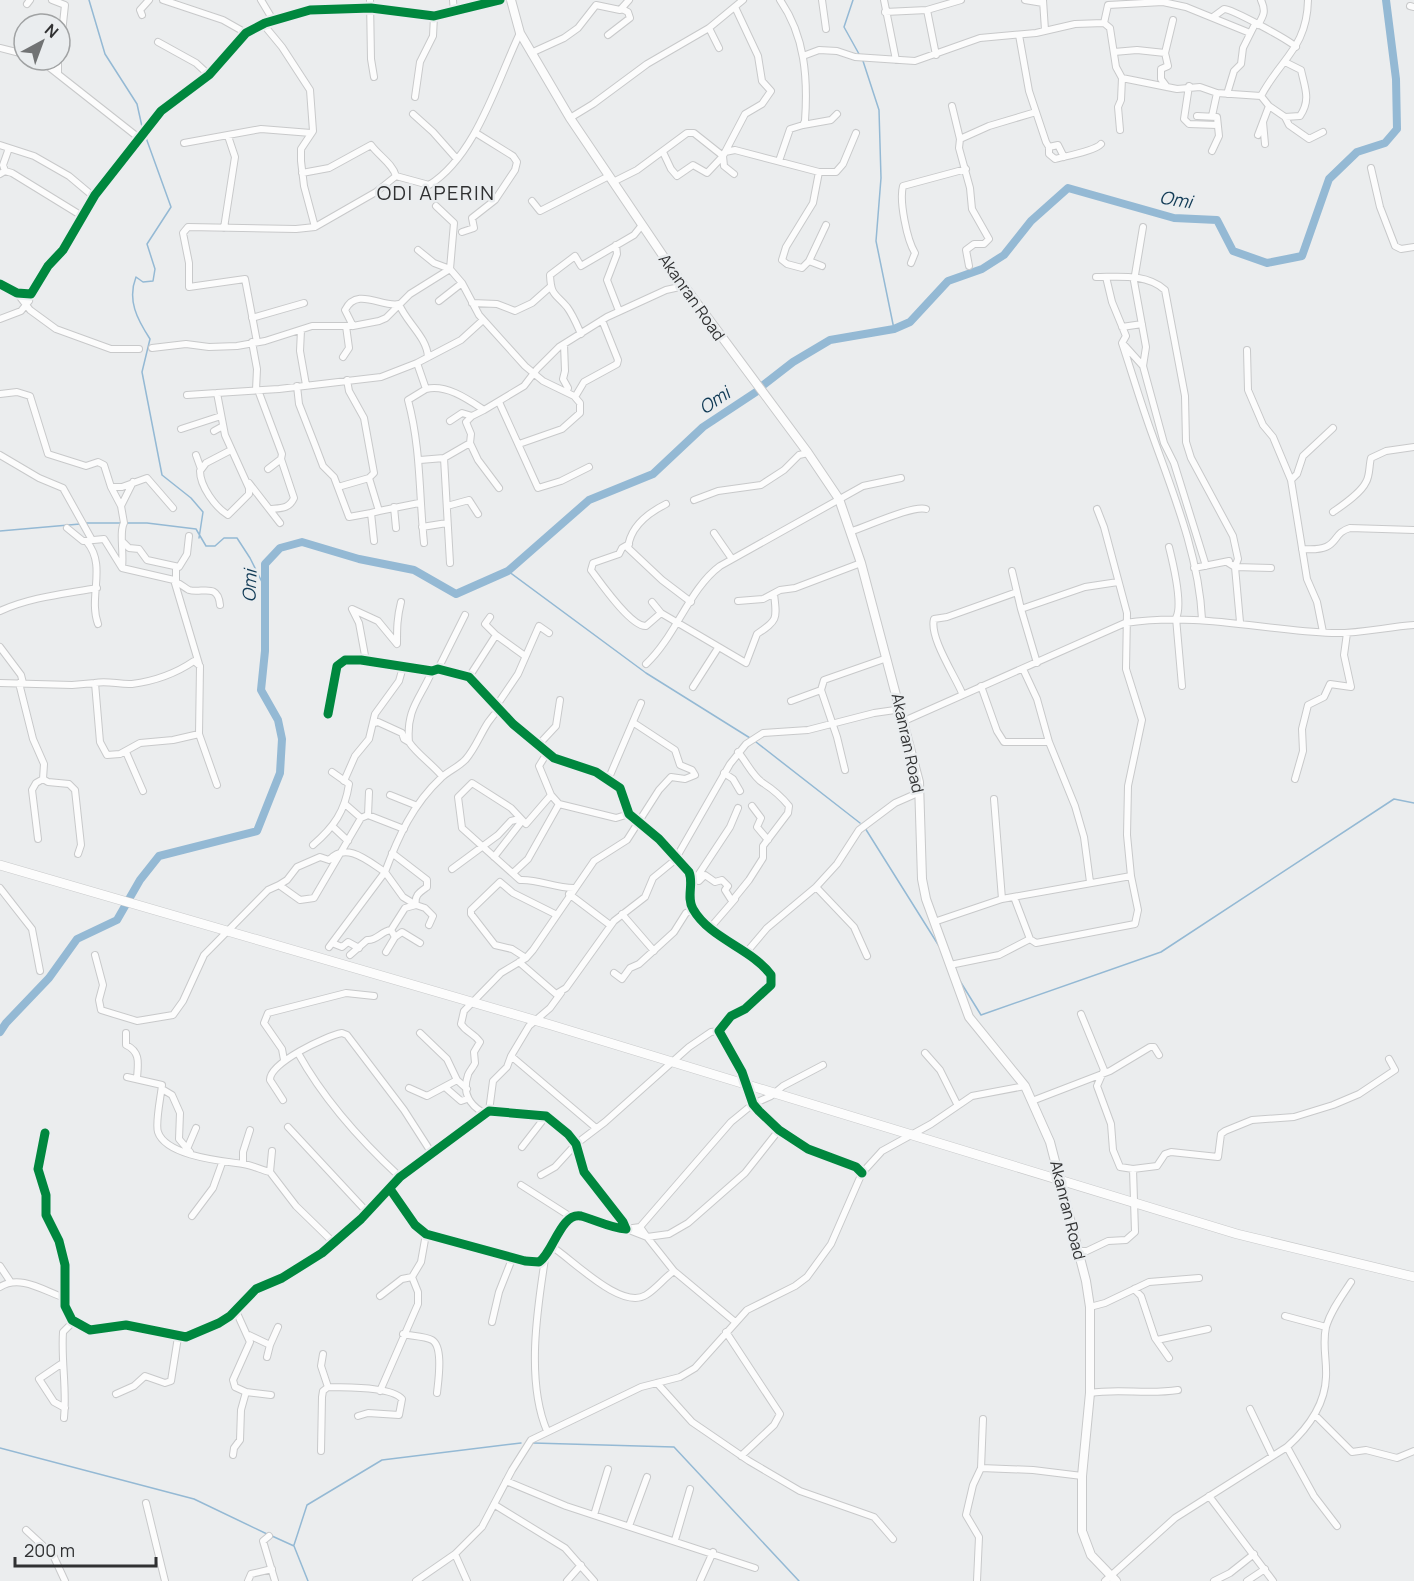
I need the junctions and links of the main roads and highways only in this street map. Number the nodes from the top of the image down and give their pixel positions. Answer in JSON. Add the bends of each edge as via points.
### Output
{"nodes":[{"id":1,"x":511,"y":0,"type":"edge"},
{"id":2,"x":0,"y":865,"type":"edge"},
{"id":3,"x":1414,"y":1276,"type":"edge"},
{"id":4,"x":1111,"y":1579,"type":"edge"}],
"edges":[{"from":1,"to":4,"type":"main road","name":"Akanran Road","via":[[520,33],[570,118],[684,286],[808,453],[839,499],[852,531],[902,710],[920,792],[922,879],[934,922],[969,1017],[1025,1086],[1050,1142],[1078,1251],[1090,1307],[1090,1393],[1082,1476],[1082,1530],[1091,1555]]},
{"from":2,"to":3,"type":"highway","via":[[551,1025],[1236,1234]]}]}
